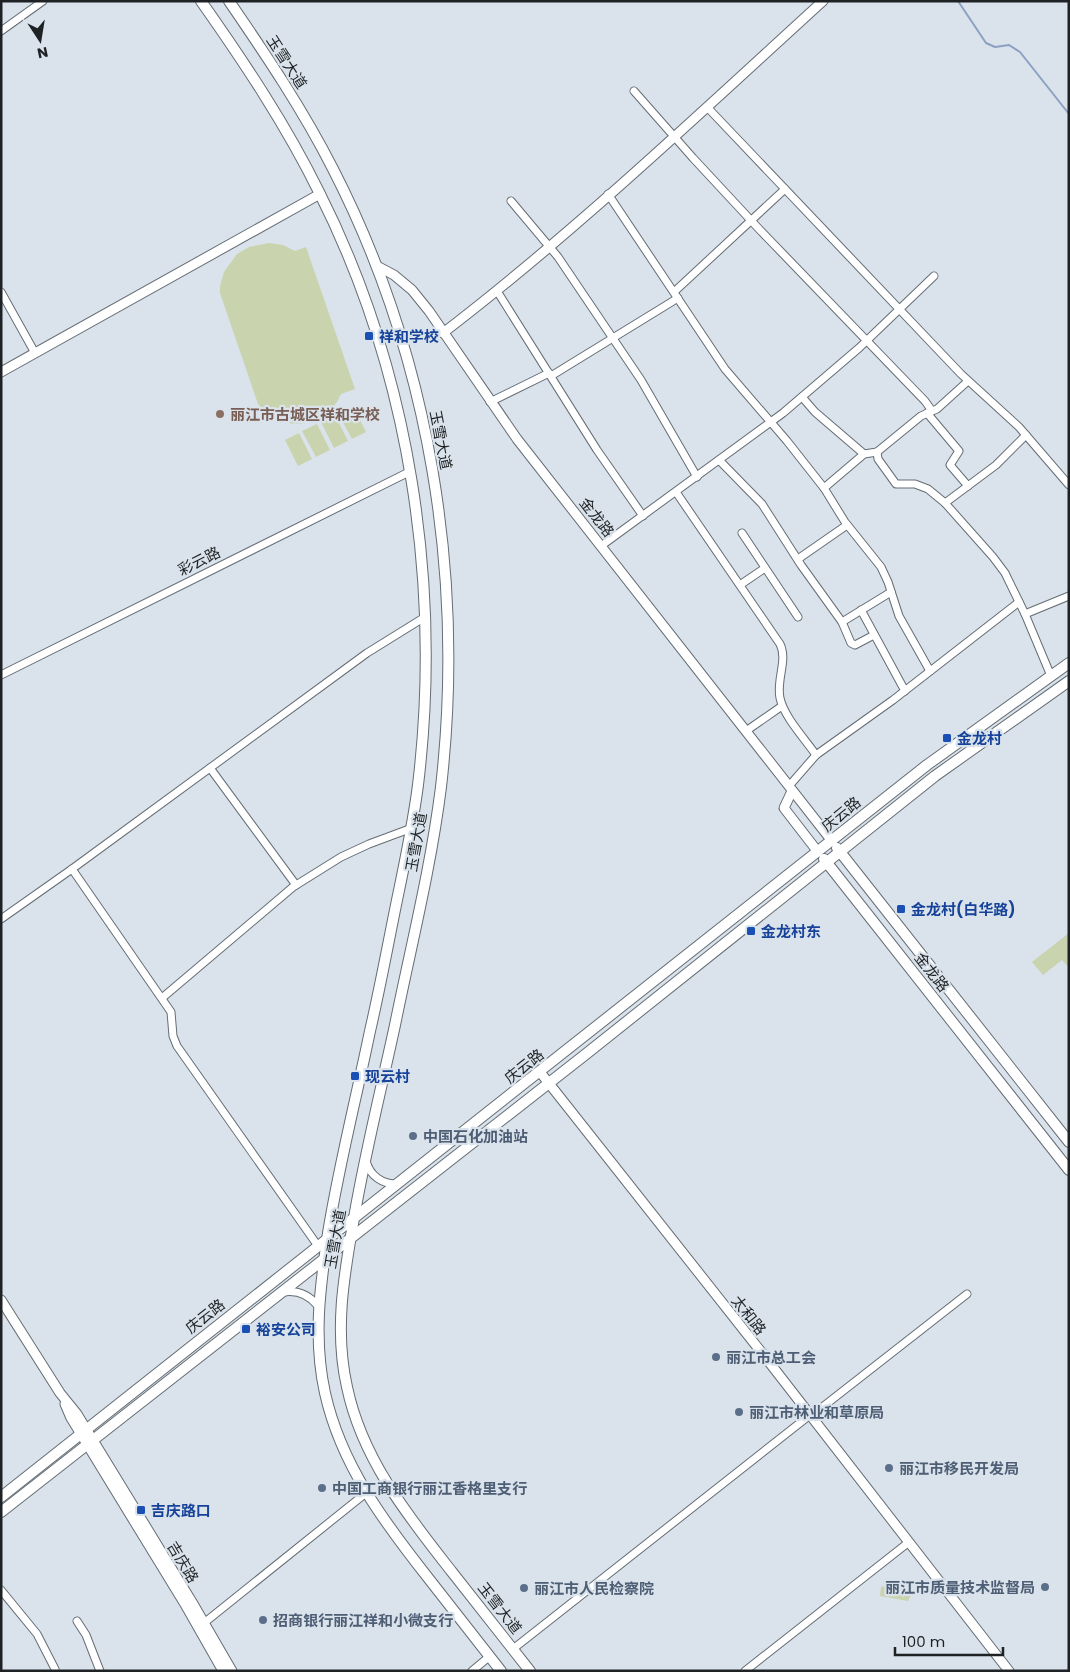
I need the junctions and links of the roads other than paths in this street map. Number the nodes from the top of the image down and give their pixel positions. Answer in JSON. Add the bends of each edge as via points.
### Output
{"nodes":[{"id":1,"x":43,"y":1,"type":"edge"},
{"id":2,"x":201,"y":1,"type":"edge"},
{"id":3,"x":229,"y":1,"type":"edge"},
{"id":4,"x":823,"y":1,"type":"edge"},
{"id":5,"x":2,"y":28,"type":"edge"},
{"id":6,"x":634,"y":91,"type":"dead end"},
{"id":7,"x":707,"y":106,"type":"junction"},
{"id":8,"x":674,"y":136,"type":"junction"},
{"id":9,"x":785,"y":188,"type":"junction"},
{"id":10,"x":320,"y":194,"type":"junction"},
{"id":11,"x":608,"y":194,"type":"junction"},
{"id":12,"x":511,"y":201,"type":"dead end"},
{"id":13,"x":751,"y":221,"type":"junction"},
{"id":14,"x":549,"y":246,"type":"junction"},
{"id":15,"x":377,"y":266,"type":"junction"},
{"id":16,"x":934,"y":276,"type":"dead end"},
{"id":17,"x":497,"y":291,"type":"junction"},
{"id":18,"x":1,"y":292,"type":"edge"},
{"id":19,"x":676,"y":295,"type":"junction"},
{"id":20,"x":900,"y":309,"type":"junction"},
{"id":21,"x":443,"y":333,"type":"junction"},
{"id":22,"x":613,"y":338,"type":"junction"},
{"id":23,"x":867,"y":340,"type":"junction"},
{"id":24,"x":35,"y":353,"type":"junction"},
{"id":25,"x":1,"y":372,"type":"edge"},
{"id":26,"x":550,"y":375,"type":"junction"},
{"id":27,"x":968,"y":381,"type":"junction"},
{"id":28,"x":802,"y":397,"type":"junction"},
{"id":29,"x":490,"y":402,"type":"junction"},
{"id":30,"x":929,"y":412,"type":"junction"},
{"id":31,"x":771,"y":422,"type":"junction"},
{"id":32,"x":1026,"y":435,"type":"junction"},
{"id":33,"x":877,"y":452,"type":"junction"},
{"id":34,"x":864,"y":454,"type":"junction"},
{"id":35,"x":719,"y":460,"type":"junction"},
{"id":36,"x":409,"y":472,"type":"junction"},
{"id":37,"x":697,"y":476,"type":"junction"},
{"id":38,"x":1069,"y":485,"type":"edge"},
{"id":39,"x":968,"y":486,"type":"junction"},
{"id":40,"x":824,"y":488,"type":"junction"},
{"id":41,"x":676,"y":492,"type":"junction"},
{"id":42,"x":945,"y":503,"type":"junction"},
{"id":43,"x":643,"y":516,"type":"junction"},
{"id":44,"x":847,"y":525,"type":"junction"},
{"id":45,"x":742,"y":533,"type":"dead end"},
{"id":46,"x":601,"y":546,"type":"junction"},
{"id":47,"x":798,"y":559,"type":"junction"},
{"id":48,"x":765,"y":568,"type":"junction"},
{"id":49,"x":740,"y":585,"type":"junction"},
{"id":50,"x":891,"y":592,"type":"junction"},
{"id":51,"x":1069,"y":596,"type":"edge"},
{"id":52,"x":1019,"y":602,"type":"junction"},
{"id":53,"x":861,"y":610,"type":"junction"},
{"id":54,"x":1025,"y":614,"type":"junction"},
{"id":55,"x":798,"y":617,"type":"dead end"},
{"id":56,"x":425,"y":618,"type":"junction"},
{"id":57,"x":842,"y":622,"type":"junction"},
{"id":58,"x":874,"y":635,"type":"junction"},
{"id":59,"x":1069,"y":663,"type":"edge"},
{"id":60,"x":930,"y":671,"type":"junction"},
{"id":61,"x":1,"y":675,"type":"edge"},
{"id":62,"x":1051,"y":676,"type":"junction"},
{"id":63,"x":1069,"y":681,"type":"edge"},
{"id":64,"x":905,"y":691,"type":"junction"},
{"id":65,"x":782,"y":706,"type":"junction"},
{"id":66,"x":746,"y":731,"type":"junction"},
{"id":67,"x":816,"y":755,"type":"junction"},
{"id":68,"x":210,"y":768,"type":"junction"},
{"id":69,"x":791,"y":788,"type":"junction"},
{"id":70,"x":412,"y":828,"type":"junction"},
{"id":71,"x":832,"y":841,"type":"junction"},
{"id":72,"x":818,"y":852,"type":"junction"},
{"id":73,"x":841,"y":853,"type":"junction"},
{"id":74,"x":827,"y":863,"type":"junction"},
{"id":75,"x":72,"y":869,"type":"junction"},
{"id":76,"x":296,"y":885,"type":"junction"},
{"id":77,"x":1,"y":918,"type":"edge"},
{"id":78,"x":162,"y":998,"type":"junction"},
{"id":79,"x":540,"y":1072,"type":"junction"},
{"id":80,"x":549,"y":1084,"type":"junction"},
{"id":81,"x":1067,"y":1136,"type":"edge"},
{"id":82,"x":365,"y":1159,"type":"junction"},
{"id":83,"x":1069,"y":1170,"type":"edge"},
{"id":84,"x":397,"y":1184,"type":"junction"},
{"id":85,"x":354,"y":1218,"type":"junction"},
{"id":86,"x":327,"y":1239,"type":"junction"},
{"id":87,"x":350,"y":1240,"type":"junction"},
{"id":88,"x":318,"y":1246,"type":"junction"},
{"id":89,"x":324,"y":1260,"type":"junction"},
{"id":90,"x":284,"y":1292,"type":"junction"},
{"id":91,"x":967,"y":1294,"type":"dead end"},
{"id":92,"x":1,"y":1300,"type":"edge"},
{"id":93,"x":318,"y":1306,"type":"junction"},
{"id":94,"x":810,"y":1415,"type":"junction"},
{"id":95,"x":83,"y":1432,"type":"junction"},
{"id":96,"x":90,"y":1443,"type":"junction"},
{"id":97,"x":366,"y":1493,"type":"junction"},
{"id":98,"x":1,"y":1498,"type":"edge"},
{"id":99,"x":1,"y":1512,"type":"edge"},
{"id":100,"x":909,"y":1542,"type":"junction"},
{"id":101,"x":2,"y":1594,"type":"edge"},
{"id":102,"x":77,"y":1621,"type":"dead end"},
{"id":103,"x":204,"y":1623,"type":"junction"},
{"id":104,"x":513,"y":1649,"type":"junction"},
{"id":105,"x":490,"y":1656,"type":"junction"},
{"id":106,"x":55,"y":1669,"type":"dead end"},
{"id":107,"x":100,"y":1671,"type":"edge"},
{"id":108,"x":223,"y":1671,"type":"edge"},
{"id":109,"x":232,"y":1671,"type":"edge"},
{"id":110,"x":472,"y":1671,"type":"edge"},
{"id":111,"x":501,"y":1671,"type":"edge"},
{"id":112,"x":530,"y":1671,"type":"edge"},
{"id":113,"x":745,"y":1671,"type":"edge"},
{"id":114,"x":1009,"y":1671,"type":"edge"}],
"edges":[{"from":1,"to":5,"type":"street"},
{"from":2,"to":10,"type":"main road","name":"玉雪大道","via":[[285,128]]},
{"from":3,"to":15,"type":"main road","name":"玉雪大道","via":[[310,124]]},
{"from":4,"to":7,"type":"street"},
{"from":6,"to":8,"type":"street"},
{"from":7,"to":8,"type":"street"},
{"from":7,"to":9,"type":"street"},
{"from":8,"to":11,"type":"street"},
{"from":8,"to":13,"type":"street"},
{"from":9,"to":13,"type":"street"},
{"from":9,"to":20,"type":"street"},
{"from":10,"to":24,"type":"street"},
{"from":10,"to":36,"type":"main road","name":"玉雪大道","via":[[372,318],[395,402]]},
{"from":11,"to":14,"type":"street"},
{"from":11,"to":19,"type":"street"},
{"from":12,"to":14,"type":"street"},
{"from":13,"to":19,"type":"street"},
{"from":13,"to":23,"type":"street"},
{"from":14,"to":17,"type":"street"},
{"from":14,"to":22,"type":"street"},
{"from":15,"to":21,"type":"street","name":"金龙路","via":[[412,290]]},
{"from":15,"to":82,"type":"main road","name":"玉雪大道","via":[[407,356],[430,460],[446,579],[448,664],[444,756],[434,832]]},
{"from":16,"to":20,"type":"street"},
{"from":17,"to":21,"type":"street"},
{"from":17,"to":26,"type":"street"},
{"from":18,"to":24,"type":"street"},
{"from":19,"to":22,"type":"street"},
{"from":19,"to":31,"type":"street","via":[[725,369]]},
{"from":20,"to":23,"type":"street"},
{"from":20,"to":27,"type":"street"},
{"from":21,"to":29,"type":"street","name":"金龙路"},
{"from":22,"to":26,"type":"street"},
{"from":22,"to":37,"type":"street"},
{"from":23,"to":28,"type":"street"},
{"from":23,"to":30,"type":"street","via":[[925,401]]},
{"from":24,"to":25,"type":"street"},
{"from":26,"to":29,"type":"street"},
{"from":26,"to":43,"type":"street"},
{"from":27,"to":30,"type":"street","via":[[937,409]]},
{"from":27,"to":32,"type":"street"},
{"from":28,"to":31,"type":"street"},
{"from":28,"to":34,"type":"street"},
{"from":29,"to":46,"type":"street","name":"金龙路"},
{"from":30,"to":33,"type":"street"},
{"from":30,"to":39,"type":"street","via":[[958,451],[950,465]]},
{"from":31,"to":35,"type":"street"},
{"from":31,"to":40,"type":"street"},
{"from":32,"to":38,"type":"street"},
{"from":32,"to":39,"type":"street","via":[[996,465]]},
{"from":33,"to":34,"type":"street"},
{"from":33,"to":42,"type":"street","via":[[878,459],[896,484],[923,486]]},
{"from":34,"to":40,"type":"street"},
{"from":35,"to":37,"type":"street"},
{"from":35,"to":47,"type":"street","via":[[762,504]]},
{"from":36,"to":56,"type":"main road","name":"玉雪大道","via":[[421,553]]},
{"from":36,"to":61,"type":"street","name":"彩云路"},
{"from":37,"to":41,"type":"street"},
{"from":39,"to":42,"type":"street"},
{"from":40,"to":44,"type":"street"},
{"from":41,"to":43,"type":"street"},
{"from":41,"to":49,"type":"street"},
{"from":42,"to":52,"type":"street","via":[[997,562]]},
{"from":43,"to":46,"type":"street"},
{"from":44,"to":47,"type":"street"},
{"from":44,"to":50,"type":"street","via":[[881,567]]},
{"from":45,"to":48,"type":"street"},
{"from":46,"to":66,"type":"street","name":"金龙路"},
{"from":47,"to":57,"type":"street"},
{"from":48,"to":49,"type":"street"},
{"from":48,"to":55,"type":"street"},
{"from":49,"to":65,"type":"street","via":[[782,648],[779,688]]},
{"from":50,"to":53,"type":"street"},
{"from":50,"to":60,"type":"street","via":[[899,616]]},
{"from":51,"to":54,"type":"street"},
{"from":52,"to":54,"type":"street"},
{"from":52,"to":60,"type":"street"},
{"from":53,"to":57,"type":"street"},
{"from":53,"to":58,"type":"street"},
{"from":54,"to":62,"type":"street"},
{"from":56,"to":68,"type":"street","via":[[367,653]]},
{"from":56,"to":70,"type":"main road","name":"玉雪大道","via":[[423,724]]},
{"from":57,"to":58,"type":"street","via":[[855,645]]},
{"from":58,"to":64,"type":"street"},
{"from":59,"to":62,"type":"main road","name":"庆云路"},
{"from":60,"to":64,"type":"street"},
{"from":62,"to":71,"type":"main road","name":"庆云路","via":[[927,765]]},
{"from":63,"to":73,"type":"main road","name":"庆云路","via":[[936,776]]},
{"from":64,"to":67,"type":"street"},
{"from":65,"to":66,"type":"street"},
{"from":65,"to":67,"type":"street"},
{"from":66,"to":69,"type":"street","name":"金龙路"},
{"from":67,"to":69,"type":"street"},
{"from":68,"to":75,"type":"street"},
{"from":68,"to":76,"type":"street"},
{"from":69,"to":71,"type":"street","name":"金龙路"},
{"from":69,"to":72,"type":"street","name":"金龙路","via":[[784,808]]},
{"from":70,"to":76,"type":"street","via":[[348,854]]},
{"from":70,"to":86,"type":"main road","name":"玉雪大道"},
{"from":71,"to":72,"type":"main road","name":"庆云路"},
{"from":71,"to":73,"type":"main road","name":"金龙路"},
{"from":72,"to":74,"type":"main road","name":"金龙路"},
{"from":72,"to":79,"type":"main road","name":"庆云路"},
{"from":73,"to":74,"type":"main road","name":"庆云路"},
{"from":73,"to":81,"type":"main road","name":"金龙路"},
{"from":74,"to":80,"type":"main road","name":"庆云路"},
{"from":74,"to":83,"type":"main road","name":"金龙路"},
{"from":75,"to":77,"type":"street"},
{"from":75,"to":78,"type":"street"},
{"from":76,"to":78,"type":"street"},
{"from":78,"to":88,"type":"street","via":[[172,1012],[173,1036],[177,1046]]},
{"from":79,"to":80,"type":"street","name":"太和路"},
{"from":79,"to":84,"type":"main road","name":"庆云路"},
{"from":80,"to":87,"type":"main road","name":"庆云路"},
{"from":80,"to":94,"type":"street","name":"太和路"},
{"from":82,"to":84,"type":"street","via":[[375,1176]]},
{"from":82,"to":85,"type":"main road","name":"玉雪大道"},
{"from":84,"to":85,"type":"main road","name":"庆云路"},
{"from":85,"to":86,"type":"main road","name":"庆云路"},
{"from":85,"to":87,"type":"main road","name":"玉雪大道"},
{"from":86,"to":88,"type":"main road","name":"庆云路"},
{"from":86,"to":89,"type":"main road","name":"玉雪大道"},
{"from":87,"to":89,"type":"main road","name":"庆云路"},
{"from":87,"to":104,"type":"main road","name":"玉雪大道","via":[[341,1303],[341,1344],[347,1388],[360,1432],[394,1496]]},
{"from":88,"to":95,"type":"main road","name":"庆云路"},
{"from":89,"to":90,"type":"main road","name":"庆云路"},
{"from":89,"to":93,"type":"main road","name":"玉雪大道"},
{"from":90,"to":93,"type":"street","via":[[300,1293]]},
{"from":90,"to":96,"type":"main road","name":"庆云路"},
{"from":91,"to":94,"type":"street"},
{"from":92,"to":95,"type":"street","name":"吉庆路"},
{"from":93,"to":97,"type":"main road","name":"玉雪大道","via":[[319,1352],[327,1402],[345,1454]]},
{"from":94,"to":100,"type":"street","name":"太和路"},
{"from":94,"to":104,"type":"street"},
{"from":95,"to":96,"type":"street","name":"吉庆路"},
{"from":95,"to":98,"type":"main road","name":"庆云路"},
{"from":96,"to":99,"type":"main road","name":"庆云路"},
{"from":96,"to":103,"type":"street","name":"吉庆路"},
{"from":96,"to":108,"type":"street","name":"吉庆路"},
{"from":97,"to":103,"type":"street"},
{"from":97,"to":105,"type":"main road","name":"玉雪大道"},
{"from":100,"to":113,"type":"street"},
{"from":100,"to":114,"type":"street","name":"太和路"},
{"from":101,"to":106,"type":"street","via":[[37,1634]]},
{"from":102,"to":107,"type":"street"},
{"from":103,"to":109,"type":"street","name":"吉庆路"},
{"from":104,"to":112,"type":"main road","name":"玉雪大道"},
{"from":105,"to":110,"type":"street"},
{"from":105,"to":111,"type":"main road","name":"玉雪大道"}]}
